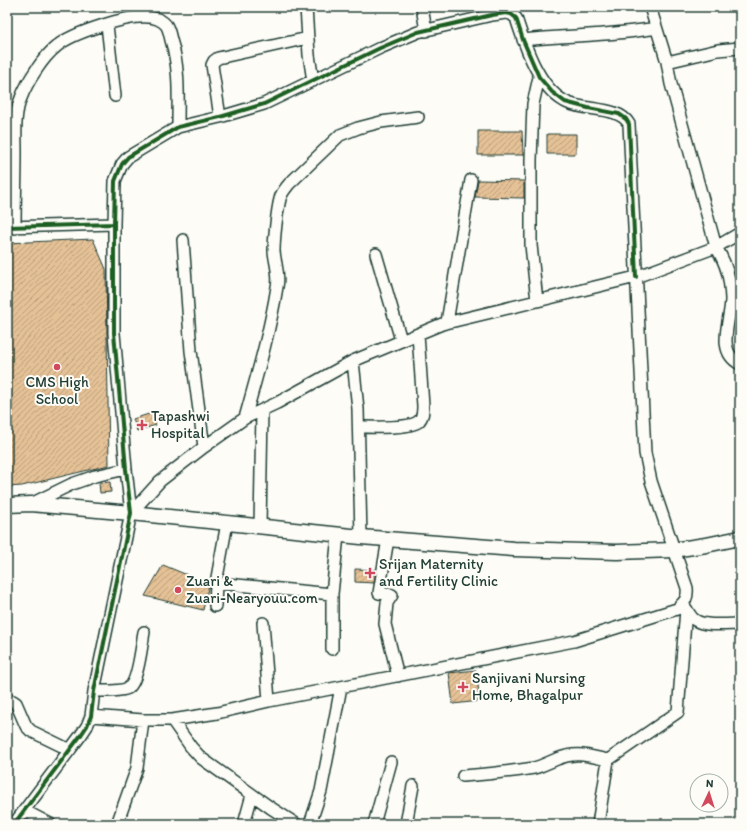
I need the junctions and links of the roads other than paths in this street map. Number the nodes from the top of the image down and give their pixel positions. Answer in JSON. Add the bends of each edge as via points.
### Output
{"nodes":[{"id":1,"x":306,"y":7,"type":"edge"},
{"id":2,"x":422,"y":7,"type":"edge"},
{"id":3,"x":650,"y":7,"type":"edge"},
{"id":4,"x":513,"y":11,"type":"edge"},
{"id":5,"x":108,"y":25,"type":"junction"},
{"id":6,"x":656,"y":28,"type":"junction"},
{"id":7,"x":426,"y":30,"type":"junction"},
{"id":8,"x":308,"y":38,"type":"junction"},
{"id":9,"x":523,"y":40,"type":"junction"},
{"id":10,"x":740,"y":48,"type":"edge"},
{"id":11,"x":667,"y":62,"type":"junction"},
{"id":12,"x":540,"y":77,"type":"junction"},
{"id":13,"x":313,"y":81,"type":"junction"},
{"id":14,"x":115,"y":96,"type":"dead end"},
{"id":15,"x":220,"y":117,"type":"junction"},
{"id":16,"x":418,"y":117,"type":"dead end"},
{"id":17,"x":178,"y":127,"type":"junction"},
{"id":18,"x":471,"y":180,"type":"dead end"},
{"id":19,"x":114,"y":224,"type":"junction"},
{"id":20,"x":11,"y":227,"type":"edge"},
{"id":21,"x":740,"y":232,"type":"edge"},
{"id":22,"x":183,"y":240,"type":"dead end"},
{"id":23,"x":716,"y":247,"type":"junction"},
{"id":24,"x":376,"y":254,"type":"dead end"},
{"id":25,"x":636,"y":277,"type":"junction"},
{"id":26,"x":537,"y":301,"type":"junction"},
{"id":27,"x":447,"y":322,"type":"junction"},
{"id":28,"x":418,"y":334,"type":"junction"},
{"id":29,"x":401,"y":340,"type":"junction"},
{"id":30,"x":353,"y":361,"type":"junction"},
{"id":31,"x":740,"y":364,"type":"edge"},
{"id":32,"x":262,"y":410,"type":"junction"},
{"id":33,"x":245,"y":418,"type":"junction"},
{"id":34,"x":359,"y":427,"type":"junction"},
{"id":35,"x":204,"y":448,"type":"junction"},
{"id":36,"x":126,"y":469,"type":"junction"},
{"id":37,"x":7,"y":504,"type":"edge"},
{"id":38,"x":31,"y":504,"type":"junction"},
{"id":39,"x":132,"y":513,"type":"junction"},
{"id":40,"x":227,"y":523,"type":"junction"},
{"id":41,"x":260,"y":527,"type":"junction"},
{"id":42,"x":338,"y":534,"type":"junction"},
{"id":43,"x":361,"y":537,"type":"junction"},
{"id":44,"x":740,"y":538,"type":"edge"},
{"id":45,"x":388,"y":539,"type":"junction"},
{"id":46,"x":673,"y":550,"type":"junction"},
{"id":47,"x":216,"y":583,"type":"junction"},
{"id":48,"x":332,"y":594,"type":"junction"},
{"id":49,"x":215,"y":606,"type":"dead end"},
{"id":50,"x":684,"y":606,"type":"junction"},
{"id":51,"x":263,"y":623,"type":"dead end"},
{"id":52,"x":740,"y":624,"type":"edge"},
{"id":53,"x":144,"y":632,"type":"dead end"},
{"id":54,"x":332,"y":649,"type":"dead end"},
{"id":55,"x":398,"y":676,"type":"junction"},
{"id":56,"x":341,"y":687,"type":"junction"},
{"id":57,"x":94,"y":691,"type":"junction"},
{"id":58,"x":7,"y":701,"type":"edge"},
{"id":59,"x":269,"y":701,"type":"junction"},
{"id":60,"x":91,"y":716,"type":"junction"},
{"id":61,"x":143,"y":720,"type":"junction"},
{"id":62,"x":172,"y":720,"type":"junction"},
{"id":63,"x":70,"y":750,"type":"junction"},
{"id":64,"x":608,"y":760,"type":"junction"},
{"id":65,"x":391,"y":762,"type":"dead end"},
{"id":66,"x":463,"y":776,"type":"dead end"},
{"id":67,"x":413,"y":786,"type":"dead end"},
{"id":68,"x":252,"y":795,"type":"junction"},
{"id":69,"x":25,"y":811,"type":"junction"},
{"id":70,"x":294,"y":823,"type":"edge"},
{"id":71,"x":14,"y":824,"type":"edge"},
{"id":72,"x":50,"y":824,"type":"edge"},
{"id":73,"x":117,"y":824,"type":"edge"},
{"id":74,"x":244,"y":824,"type":"edge"},
{"id":75,"x":310,"y":824,"type":"edge"},
{"id":76,"x":374,"y":824,"type":"edge"},
{"id":77,"x":406,"y":824,"type":"edge"},
{"id":78,"x":598,"y":824,"type":"edge"}],
"edges":[{"from":1,"to":8,"type":"street"},
{"from":2,"to":7,"type":"street"},
{"from":3,"to":6,"type":"street"},
{"from":4,"to":7,"type":"street"},
{"from":4,"to":9,"type":"street"},
{"from":5,"to":14,"type":"street"},
{"from":5,"to":17,"type":"street","via":[[134,17],[148,17],[159,19],[167,26],[176,56]]},
{"from":5,"to":20,"type":"street","via":[[57,45],[44,60],[21,97],[17,108]]},
{"from":6,"to":9,"type":"street","via":[[614,34]]},
{"from":6,"to":11,"type":"street"},
{"from":7,"to":13,"type":"street","via":[[380,48]]},
{"from":8,"to":13,"type":"street"},
{"from":8,"to":15,"type":"street","via":[[214,61],[212,66]]},
{"from":9,"to":12,"type":"street"},
{"from":10,"to":11,"type":"street","via":[[718,50]]},
{"from":11,"to":23,"type":"street"},
{"from":12,"to":25,"type":"street","via":[[552,92],[565,102],[619,114],[629,124]]},
{"from":12,"to":26,"type":"street","via":[[533,104],[531,160],[531,245]]},
{"from":13,"to":15,"type":"street","via":[[264,104]]},
{"from":15,"to":17,"type":"street"},
{"from":16,"to":33,"type":"street","via":[[381,122],[340,135],[283,192],[280,198],[274,251],[278,285]]},
{"from":17,"to":19,"type":"street","via":[[128,157],[122,164],[115,181]]},
{"from":18,"to":27,"type":"street"},
{"from":19,"to":20,"type":"street"},
{"from":19,"to":36,"type":"street","via":[[114,333]]},
{"from":21,"to":23,"type":"street"},
{"from":22,"to":35,"type":"street","via":[[191,351]]},
{"from":23,"to":25,"type":"street"},
{"from":23,"to":31,"type":"street","via":[[727,268],[731,300],[726,346],[728,355]]},
{"from":24,"to":29,"type":"street"},
{"from":25,"to":26,"type":"street"},
{"from":25,"to":46,"type":"street","via":[[645,453],[651,481]]},
{"from":26,"to":27,"type":"street"},
{"from":27,"to":28,"type":"street"},
{"from":28,"to":29,"type":"street"},
{"from":28,"to":34,"type":"street","via":[[423,416],[418,422],[410,425]]},
{"from":29,"to":30,"type":"street"},
{"from":30,"to":32,"type":"street"},
{"from":30,"to":34,"type":"street"},
{"from":32,"to":33,"type":"street"},
{"from":32,"to":41,"type":"street"},
{"from":33,"to":35,"type":"street"},
{"from":34,"to":43,"type":"street"},
{"from":35,"to":39,"type":"street","via":[[160,481]]},
{"from":36,"to":38,"type":"street","via":[[72,484]]},
{"from":36,"to":39,"type":"street"},
{"from":37,"to":38,"type":"main road"},
{"from":38,"to":39,"type":"main road"},
{"from":39,"to":40,"type":"main road"},
{"from":39,"to":57,"type":"street"},
{"from":40,"to":41,"type":"main road"},
{"from":40,"to":47,"type":"street"},
{"from":41,"to":42,"type":"main road"},
{"from":42,"to":43,"type":"main road"},
{"from":42,"to":48,"type":"street"},
{"from":43,"to":45,"type":"main road"},
{"from":44,"to":46,"type":"main road"},
{"from":45,"to":46,"type":"main road","via":[[617,552]]},
{"from":45,"to":55,"type":"street","via":[[379,593],[392,595],[387,603],[386,624]]},
{"from":46,"to":50,"type":"street","via":[[687,588],[688,596]]},
{"from":47,"to":48,"type":"street"},
{"from":47,"to":49,"type":"street"},
{"from":48,"to":54,"type":"street"},
{"from":50,"to":52,"type":"street","via":[[695,620],[703,623]]},
{"from":50,"to":55,"type":"street","via":[[574,641]]},
{"from":50,"to":64,"type":"street","via":[[678,712]]},
{"from":51,"to":59,"type":"street"},
{"from":53,"to":57,"type":"street","via":[[131,685],[118,690]]},
{"from":55,"to":56,"type":"street"},
{"from":56,"to":59,"type":"street"},
{"from":56,"to":75,"type":"street","via":[[319,798]]},
{"from":57,"to":60,"type":"street"},
{"from":58,"to":63,"type":"street","via":[[16,703],[26,726],[31,731]]},
{"from":59,"to":62,"type":"street"},
{"from":60,"to":61,"type":"street"},
{"from":60,"to":63,"type":"street"},
{"from":61,"to":62,"type":"street"},
{"from":61,"to":73,"type":"street","via":[[137,768]]},
{"from":62,"to":68,"type":"street","via":[[201,758]]},
{"from":63,"to":69,"type":"street"},
{"from":64,"to":66,"type":"street","via":[[580,754],[568,755],[534,768]]},
{"from":64,"to":78,"type":"street"},
{"from":65,"to":76,"type":"street"},
{"from":67,"to":77,"type":"street"},
{"from":68,"to":70,"type":"street"},
{"from":68,"to":74,"type":"street"},
{"from":69,"to":71,"type":"street"},
{"from":69,"to":72,"type":"street"}]}
